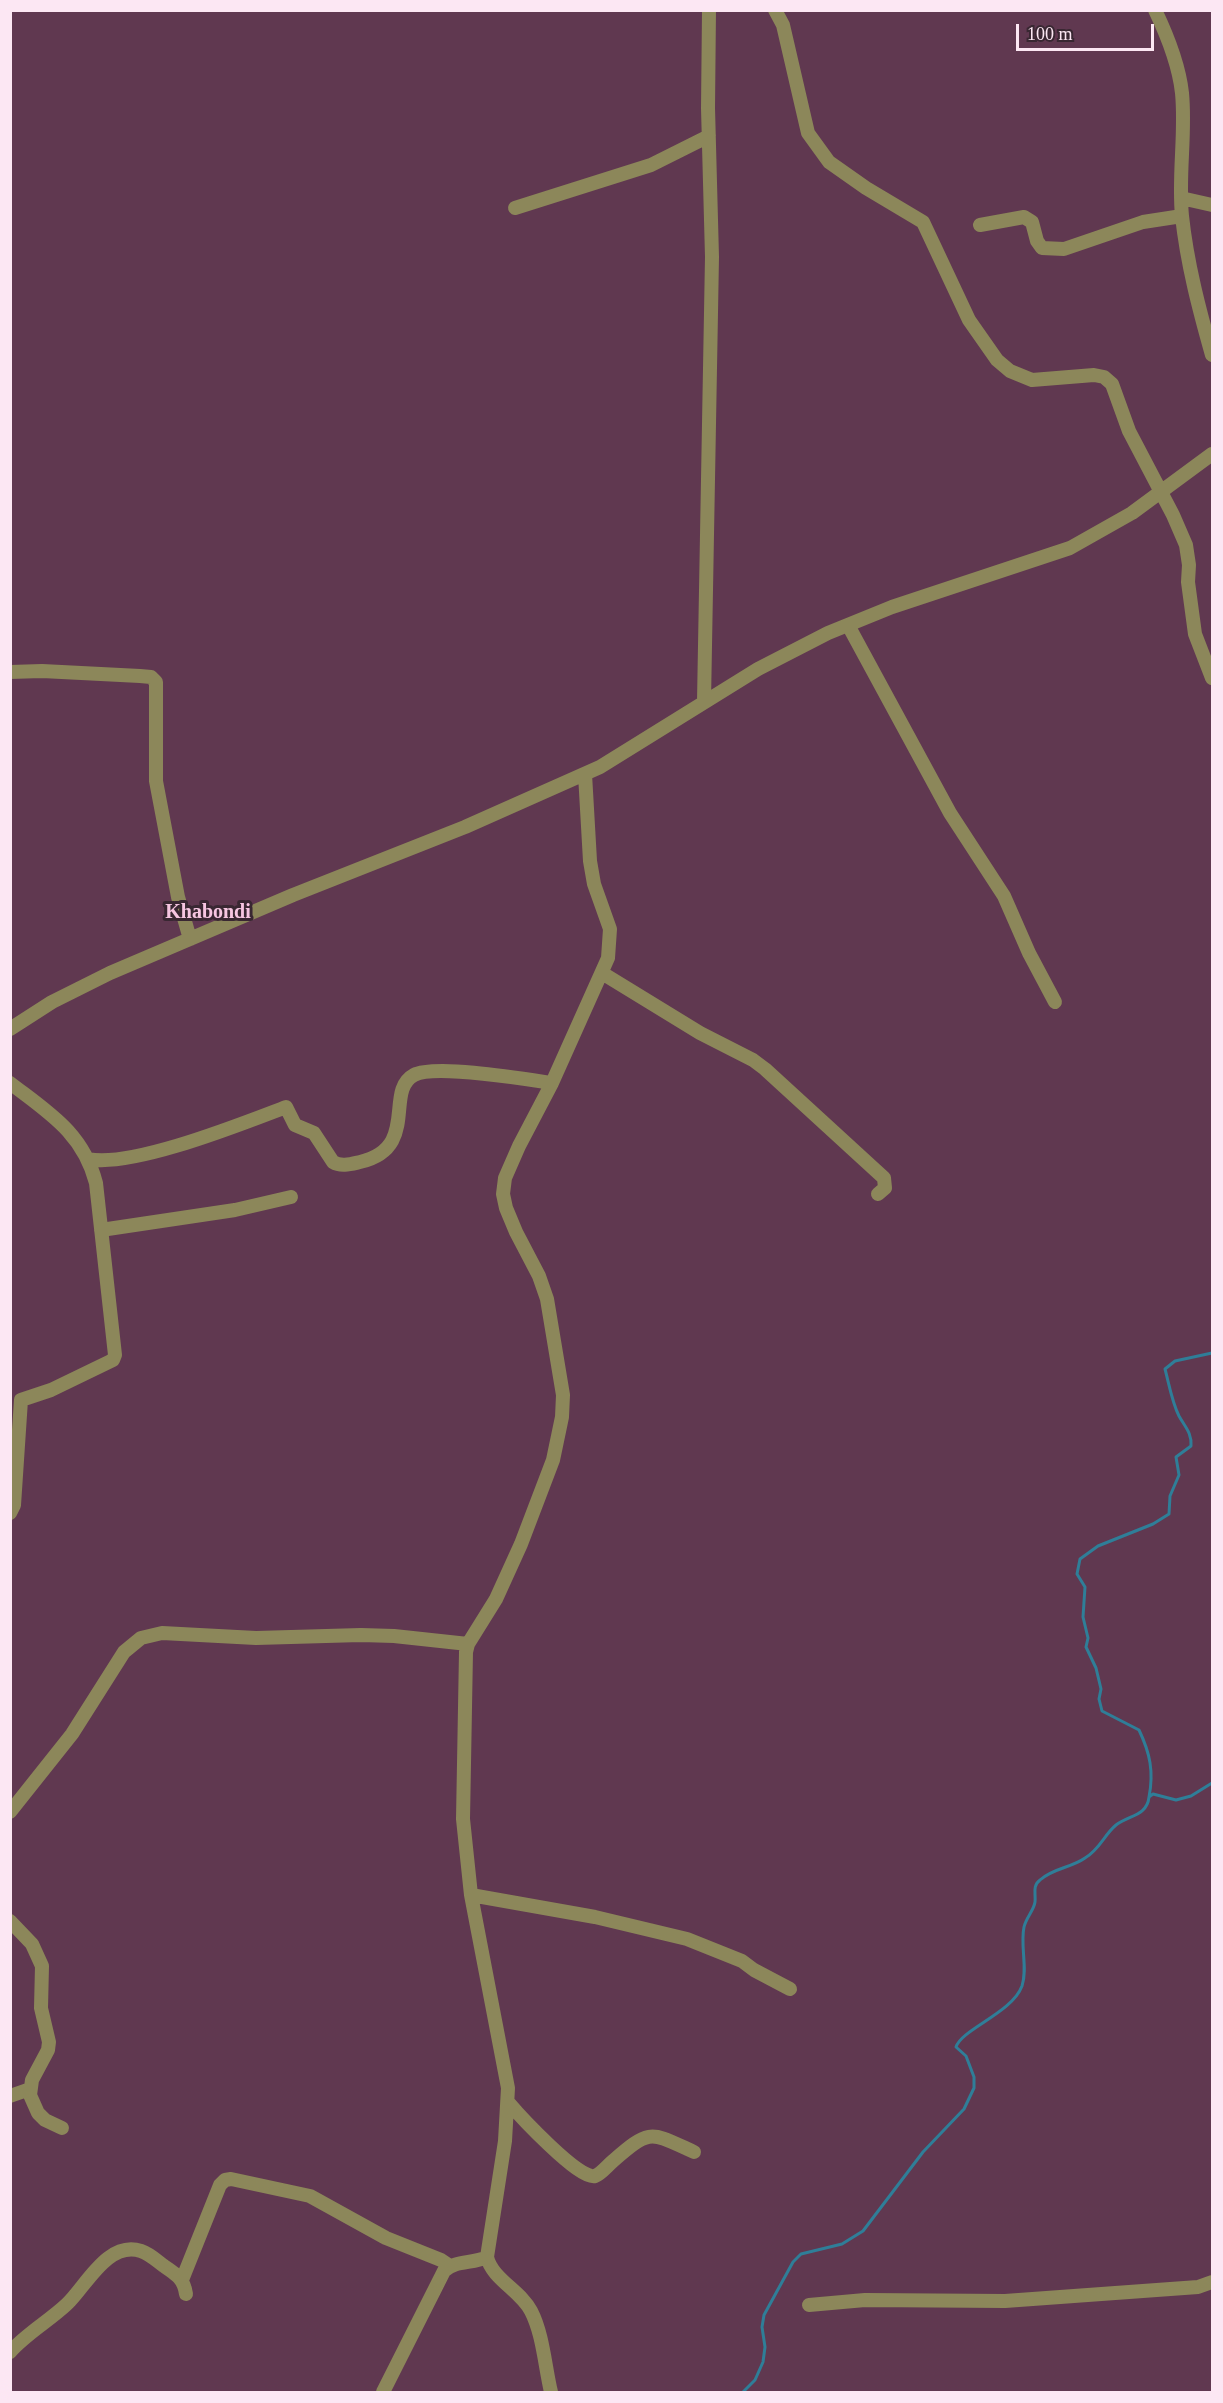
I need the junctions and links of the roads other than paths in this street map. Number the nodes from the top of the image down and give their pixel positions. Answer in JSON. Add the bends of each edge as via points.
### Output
{"nodes":[{"id":1,"x":710,"y":10,"type":"edge"},
{"id":2,"x":775,"y":10,"type":"edge"},
{"id":3,"x":1155,"y":10,"type":"edge"},
{"id":4,"x":709,"y":136,"type":"junction"},
{"id":5,"x":1181,"y":198,"type":"junction"},
{"id":6,"x":1212,"y":205,"type":"edge"},
{"id":7,"x":515,"y":208,"type":"dead end"},
{"id":8,"x":1182,"y":216,"type":"junction"},
{"id":9,"x":980,"y":225,"type":"dead end"},
{"id":10,"x":1212,"y":355,"type":"edge"},
{"id":11,"x":1212,"y":454,"type":"edge"},
{"id":12,"x":1162,"y":492,"type":"junction"},
{"id":13,"x":848,"y":625,"type":"junction"},
{"id":14,"x":10,"y":672,"type":"edge"},
{"id":15,"x":1212,"y":678,"type":"edge"},
{"id":16,"x":704,"y":701,"type":"junction"},
{"id":17,"x":585,"y":774,"type":"junction"},
{"id":18,"x":190,"y":939,"type":"junction"},
{"id":19,"x":602,"y":972,"type":"junction"},
{"id":20,"x":1055,"y":1002,"type":"dead end"},
{"id":21,"x":10,"y":1029,"type":"edge"},
{"id":22,"x":10,"y":1083,"type":"edge"},
{"id":23,"x":552,"y":1083,"type":"junction"},
{"id":24,"x":88,"y":1159,"type":"junction"},
{"id":25,"x":878,"y":1194,"type":"dead end"},
{"id":26,"x":291,"y":1197,"type":"dead end"},
{"id":27,"x":101,"y":1230,"type":"junction"},
{"id":28,"x":10,"y":1513,"type":"edge"},
{"id":29,"x":468,"y":1644,"type":"junction"},
{"id":30,"x":10,"y":1812,"type":"edge"},
{"id":31,"x":471,"y":1895,"type":"junction"},
{"id":32,"x":10,"y":1921,"type":"edge"},
{"id":33,"x":790,"y":1989,"type":"dead end"},
{"id":34,"x":30,"y":2089,"type":"junction"},
{"id":35,"x":10,"y":2096,"type":"edge"},
{"id":36,"x":508,"y":2102,"type":"junction"},
{"id":37,"x":62,"y":2128,"type":"dead end"},
{"id":38,"x":694,"y":2152,"type":"dead end"},
{"id":39,"x":487,"y":2258,"type":"junction"},
{"id":40,"x":450,"y":2266,"type":"junction"},
{"id":41,"x":1212,"y":2282,"type":"edge"},
{"id":42,"x":809,"y":2305,"type":"dead end"},
{"id":43,"x":10,"y":2352,"type":"edge"},
{"id":44,"x":382,"y":2392,"type":"edge"},
{"id":45,"x":551,"y":2392,"type":"edge"}],
"edges":[{"from":1,"to":4,"type":"street"},
{"from":2,"to":12,"type":"street","via":[[783,25],[808,133],[829,162],[923,222],[969,320],[997,360],[1010,371],[1032,380],[1094,375],[1112,384],[1129,431]]},
{"from":3,"to":5,"type":"street","via":[[1177,66],[1182,94]]},
{"from":4,"to":7,"type":"street","via":[[651,165]]},
{"from":4,"to":16,"type":"street","via":[[712,257]]},
{"from":5,"to":6,"type":"street"},
{"from":5,"to":8,"type":"street"},
{"from":8,"to":9,"type":"street","via":[[1143,222],[1059,249],[1042,248],[1032,222],[1024,217]]},
{"from":8,"to":10,"type":"street","via":[[1192,280]]},
{"from":11,"to":12,"type":"street"},
{"from":12,"to":13,"type":"street","via":[[1070,548]]},
{"from":12,"to":15,"type":"street","via":[[1186,545],[1195,634]]},
{"from":13,"to":16,"type":"street","via":[[791,651]]},
{"from":13,"to":20,"type":"street","via":[[950,813],[1004,896]]},
{"from":14,"to":18,"type":"street","via":[[145,676],[156,682],[156,781]]},
{"from":16,"to":17,"type":"street","via":[[624,754]]},
{"from":17,"to":18,"type":"street"},
{"from":17,"to":19,"type":"street","via":[[590,861],[611,935]]},
{"from":18,"to":21,"type":"street","via":[[68,993]]},
{"from":19,"to":23,"type":"street"},
{"from":19,"to":25,"type":"street","via":[[765,1069],[884,1178],[885,1188]]},
{"from":22,"to":24,"type":"street","via":[[62,1123]]},
{"from":23,"to":24,"type":"street","via":[[458,1073],[416,1074],[406,1082],[388,1149],[377,1157],[344,1165],[331,1160],[314,1133],[297,1128],[286,1107],[243,1124],[128,1157],[102,1162]]},
{"from":23,"to":29,"type":"street","via":[[519,1146],[505,1178],[503,1194],[547,1299],[563,1395],[562,1417],[553,1460],[521,1544],[493,1605]]},
{"from":24,"to":27,"type":"street","via":[[96,1183]]},
{"from":26,"to":27,"type":"street","via":[[235,1210]]},
{"from":27,"to":28,"type":"street","via":[[114,1358],[51,1390],[21,1400],[14,1505]]},
{"from":29,"to":30,"type":"street","via":[[361,1635],[256,1638],[162,1633],[141,1638],[124,1652],[72,1734]]},
{"from":29,"to":31,"type":"street","via":[[463,1819]]},
{"from":31,"to":33,"type":"street","via":[[595,1917],[687,1939],[742,1961]]},
{"from":31,"to":36,"type":"street"},
{"from":32,"to":34,"type":"street","via":[[32,1944],[42,1966],[41,2008],[49,2042]]},
{"from":34,"to":35,"type":"street"},
{"from":34,"to":37,"type":"street","via":[[38,2113]]},
{"from":36,"to":38,"type":"street","via":[[546,2143],[589,2176],[597,2175],[633,2143],[647,2136],[658,2136]]},
{"from":36,"to":39,"type":"street","via":[[506,2141]]},
{"from":39,"to":40,"type":"street"},
{"from":39,"to":45,"type":"street","via":[[531,2310]]},
{"from":40,"to":43,"type":"street","via":[[386,2238],[310,2196],[227,2179],[220,2185],[184,2287],[141,2251],[116,2254]]},
{"from":40,"to":44,"type":"street","via":[[428,2300]]},
{"from":41,"to":42,"type":"street","via":[[1198,2288],[1005,2301],[865,2300]]}]}
